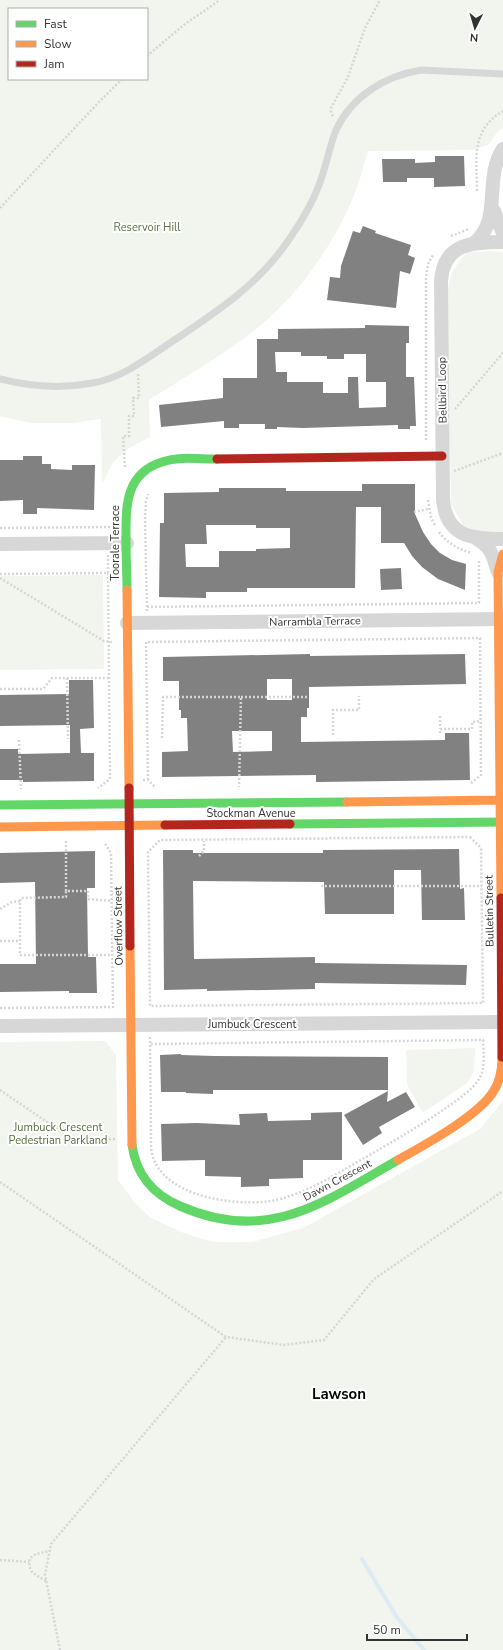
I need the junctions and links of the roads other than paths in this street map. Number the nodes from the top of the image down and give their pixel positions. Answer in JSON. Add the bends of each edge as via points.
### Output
{"nodes":[{"id":1,"x":503,"y":74,"type":"edge"},
{"id":2,"x":503,"y":149,"type":"edge"},
{"id":3,"x":494,"y":211,"type":"junction"},
{"id":4,"x":503,"y":233,"type":"edge"},
{"id":5,"x":474,"y":242,"type":"junction"},
{"id":6,"x":503,"y":242,"type":"edge"},
{"id":7,"x":0,"y":379,"type":"edge"},
{"id":8,"x":442,"y":456,"type":"junction"},
{"id":9,"x":477,"y":539,"type":"junction"},
{"id":10,"x":503,"y":539,"type":"edge"},
{"id":11,"x":127,"y":543,"type":"junction"},
{"id":12,"x":0,"y":544,"type":"edge"},
{"id":13,"x":503,"y":554,"type":"edge"},
{"id":14,"x":498,"y":572,"type":"junction"},
{"id":15,"x":500,"y":619,"type":"edge"},
{"id":16,"x":127,"y":623,"type":"junction"},
{"id":17,"x":501,"y":800,"type":"edge"},
{"id":18,"x":129,"y":804,"type":"junction"},
{"id":19,"x":0,"y":805,"type":"edge"},
{"id":20,"x":501,"y":822,"type":"edge"},
{"id":21,"x":129,"y":826,"type":"junction"},
{"id":22,"x":0,"y":827,"type":"edge"},
{"id":23,"x":502,"y":1022,"type":"edge"},
{"id":24,"x":131,"y":1025,"type":"junction"},
{"id":25,"x":0,"y":1026,"type":"edge"}],
"edges":[{"from":1,"to":7,"type":"lane","via":[[421,70],[397,75],[374,87],[357,100],[333,139],[319,186],[290,239],[275,260],[255,281],[223,307],[137,365],[94,383],[60,387],[31,386]]},
{"from":2,"to":3,"type":"street","via":[[494,170]]},
{"from":3,"to":4,"type":"street"},
{"from":3,"to":5,"type":"street","via":[[487,230]]},
{"from":5,"to":6,"type":"street","name":"Bellbird Loop"},
{"from":5,"to":8,"type":"street","name":"Bellbird Loop","via":[[452,254],[441,276]]},
{"from":8,"to":9,"type":"street","name":"Bellbird Loop","via":[[443,500],[447,518],[459,532]]},
{"from":8,"to":11,"type":"street","name":"Toorale Terrace","via":[[176,458],[159,462],[141,474],[129,492],[126,509]]},
{"from":9,"to":10,"type":"street","name":"Bellbird Loop"},
{"from":9,"to":14,"type":"street","via":[[486,544],[492,553]]},
{"from":11,"to":12,"type":"street"},
{"from":11,"to":16,"type":"street","name":"Toorale Terrace"},
{"from":13,"to":14,"type":"street","name":"Bulletin Street"},
{"from":14,"to":15,"type":"street","name":"Bulletin Street"},
{"from":15,"to":16,"type":"street","name":"Narrambla Terrace"},
{"from":15,"to":17,"type":"street","name":"Bulletin Street"},
{"from":16,"to":18,"type":"street","name":"Toorale Terrace"},
{"from":17,"to":18,"type":"street","name":"Stockman Avenue"},
{"from":17,"to":20,"type":"street","name":"Bulletin Street"},
{"from":18,"to":19,"type":"street","name":"Stockman Avenue"},
{"from":18,"to":21,"type":"street","name":"Toorale Terrace"},
{"from":20,"to":21,"type":"street","name":"Stockman Avenue"},
{"from":20,"to":23,"type":"street","name":"Bulletin Street"},
{"from":21,"to":22,"type":"street","name":"Stockman Avenue"},
{"from":21,"to":24,"type":"street","name":"Overflow Street"},
{"from":23,"to":24,"type":"street","name":"Jumbuck Crescent"},
{"from":23,"to":24,"type":"street","name":"Dawn Crescent","via":[[501,1072],[496,1088],[485,1101],[435,1139],[327,1201],[300,1213],[272,1220],[242,1222],[213,1218],[185,1209],[159,1195],[145,1182],[136,1164],[132,1138]]},
{"from":24,"to":25,"type":"street","name":"Jumbuck Crescent"}]}
